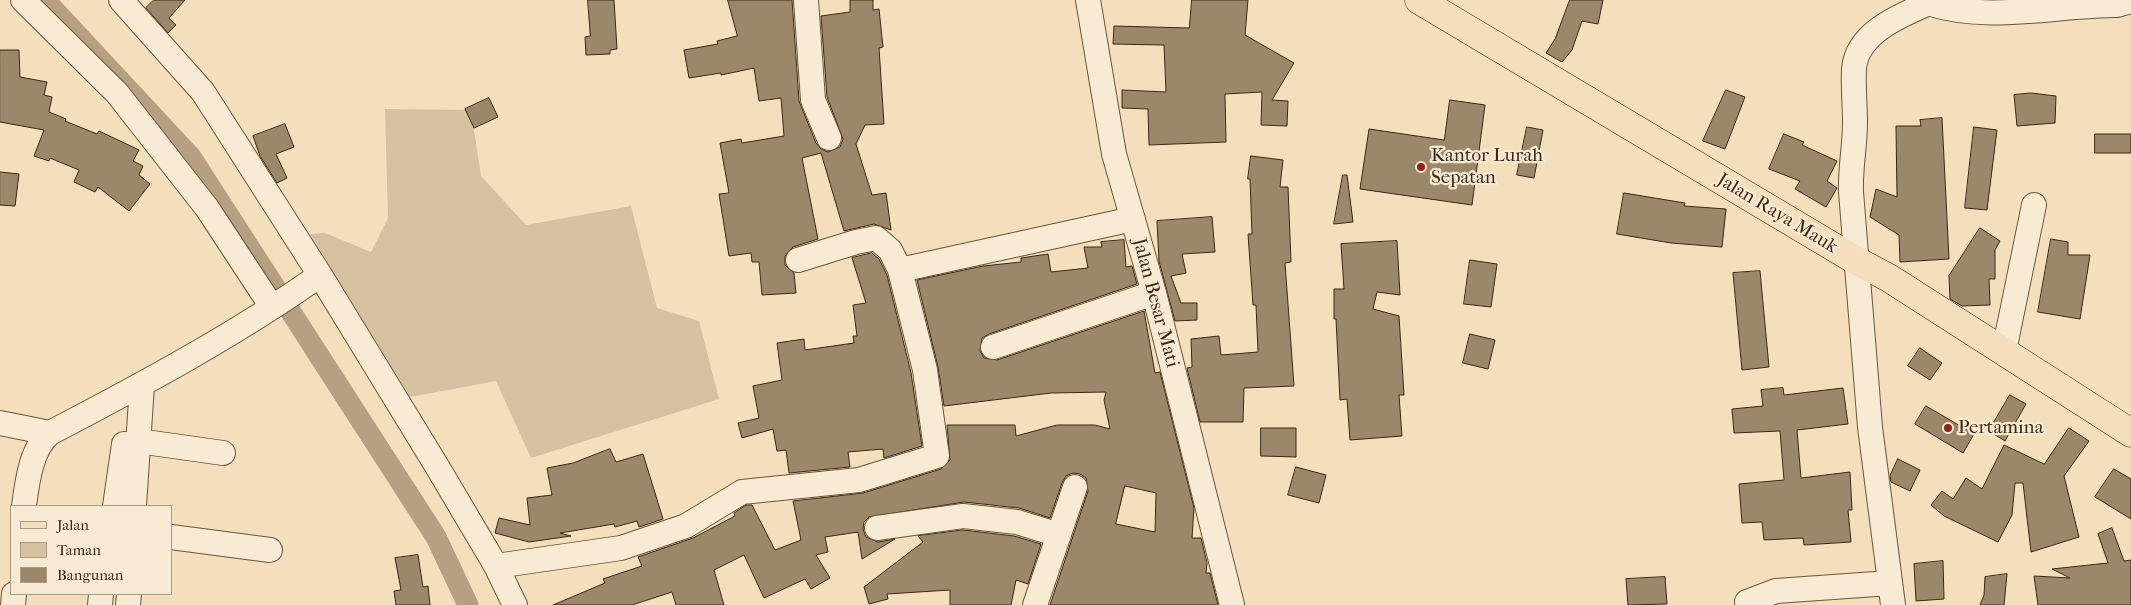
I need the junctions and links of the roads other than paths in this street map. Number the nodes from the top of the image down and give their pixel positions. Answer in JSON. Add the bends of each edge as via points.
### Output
{"nodes":[{"id":1,"x":23,"y":0,"type":"edge"},
{"id":2,"x":121,"y":0,"type":"edge"},
{"id":3,"x":806,"y":0,"type":"edge"},
{"id":4,"x":1088,"y":0,"type":"edge"},
{"id":5,"x":1419,"y":0,"type":"edge"},
{"id":6,"x":2131,"y":1,"type":"edge"},
{"id":7,"x":1932,"y":2,"type":"edge"},
{"id":8,"x":829,"y":138,"type":"dead end"},
{"id":9,"x":2034,"y":205,"type":"dead end"},
{"id":10,"x":1133,"y":219,"type":"junction"},
{"id":11,"x":798,"y":260,"type":"dead end"},
{"id":12,"x":1857,"y":261,"type":"junction"},
{"id":13,"x":900,"y":270,"type":"junction"},
{"id":14,"x":316,"y":278,"type":"junction"},
{"id":15,"x":1154,"y":293,"type":"junction"},
{"id":16,"x":275,"y":305,"type":"junction"},
{"id":17,"x":993,"y":347,"type":"dead end"},
{"id":18,"x":2004,"y":351,"type":"junction"},
{"id":19,"x":137,"y":387,"type":"junction"},
{"id":20,"x":0,"y":423,"type":"edge"},
{"id":21,"x":50,"y":433,"type":"junction"},
{"id":22,"x":2131,"y":433,"type":"edge"},
{"id":23,"x":138,"y":441,"type":"junction"},
{"id":24,"x":223,"y":453,"type":"dead end"},
{"id":25,"x":1075,"y":487,"type":"dead end"},
{"id":26,"x":24,"y":505,"type":"edge"},
{"id":27,"x":115,"y":505,"type":"edge"},
{"id":28,"x":134,"y":505,"type":"edge"},
{"id":29,"x":877,"y":528,"type":"dead end"},
{"id":30,"x":1059,"y":535,"type":"junction"},
{"id":31,"x":172,"y":536,"type":"edge"},
{"id":32,"x":270,"y":550,"type":"dead end"},
{"id":33,"x":496,"y":566,"type":"junction"},
{"id":34,"x":1892,"y":594,"type":"edge"},
{"id":35,"x":1747,"y":602,"type":"dead end"},
{"id":36,"x":515,"y":605,"type":"edge"},
{"id":37,"x":1034,"y":605,"type":"edge"},
{"id":38,"x":1232,"y":605,"type":"edge"}],
"edges":[{"from":1,"to":16,"type":"street","via":[[117,93],[206,208]]},
{"from":2,"to":14,"type":"street","via":[[203,92]]},
{"from":3,"to":8,"type":"street","via":[[813,100]]},
{"from":4,"to":10,"type":"street","name":"Jalan Besar Mati","via":[[1114,154]]},
{"from":5,"to":12,"type":"main road","name":"Jalan Raya Mauk"},
{"from":6,"to":7,"type":"street","via":[[2117,5],[1982,13],[1951,11]]},
{"from":7,"to":12,"type":"street","via":[[1878,30],[1862,47],[1854,68],[1855,133],[1850,176]]},
{"from":9,"to":18,"type":"street"},
{"from":10,"to":13,"type":"street"},
{"from":10,"to":15,"type":"street","name":"Jalan Besar Mati"},
{"from":11,"to":13,"type":"street","via":[[876,238],[890,250]]},
{"from":12,"to":18,"type":"main road","name":"Jalan Raya Mauk"},
{"from":12,"to":34,"type":"street","via":[[1870,427]]},
{"from":13,"to":33,"type":"street","via":[[925,370],[937,456],[859,480],[742,492],[686,526],[621,548]]},
{"from":14,"to":16,"type":"street"},
{"from":14,"to":33,"type":"street"},
{"from":15,"to":17,"type":"street"},
{"from":15,"to":38,"type":"street","name":"Jalan Besar Mati"},
{"from":16,"to":19,"type":"street"},
{"from":18,"to":22,"type":"main road","name":"Jalan Raya Mauk"},
{"from":19,"to":21,"type":"street"},
{"from":19,"to":23,"type":"street"},
{"from":19,"to":27,"type":"street"},
{"from":20,"to":21,"type":"street"},
{"from":21,"to":26,"type":"street","via":[[41,440],[27,484]]},
{"from":23,"to":24,"type":"street"},
{"from":23,"to":28,"type":"street"},
{"from":25,"to":30,"type":"street"},
{"from":29,"to":30,"type":"street","via":[[962,516],[1017,522]]},
{"from":30,"to":37,"type":"street"},
{"from":31,"to":32,"type":"street"},
{"from":33,"to":36,"type":"street"},
{"from":34,"to":35,"type":"street","via":[[1776,591]]}]}
